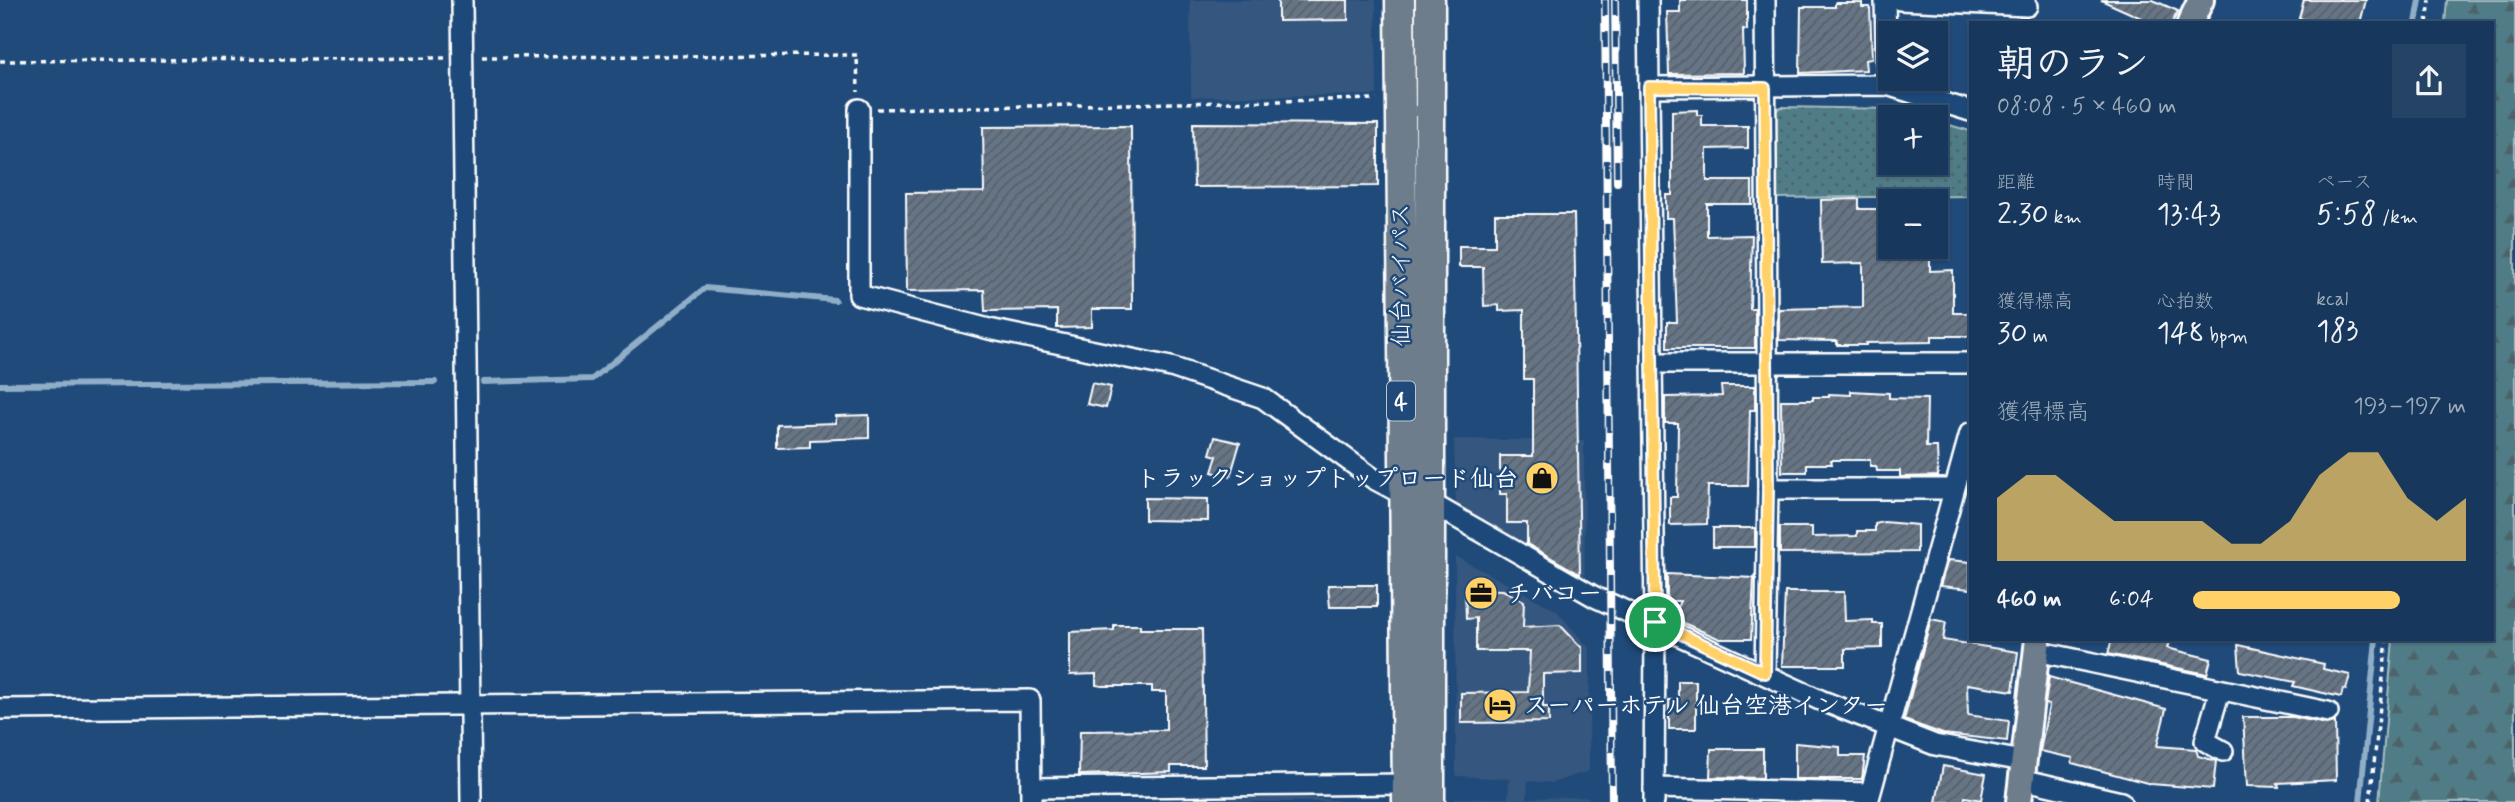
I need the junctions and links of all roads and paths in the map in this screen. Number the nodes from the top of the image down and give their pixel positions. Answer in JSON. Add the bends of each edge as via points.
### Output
{"nodes":[{"id":1,"x":462,"y":0,"type":"edge"},
{"id":2,"x":1400,"y":0,"type":"edge"},
{"id":3,"x":1430,"y":0,"type":"edge"},
{"id":4,"x":1648,"y":0,"type":"edge"},
{"id":5,"x":1765,"y":0,"type":"edge"},
{"id":6,"x":1885,"y":0,"type":"edge"},
{"id":7,"x":1900,"y":0,"type":"edge"},
{"id":8,"x":2201,"y":0,"type":"edge"},
{"id":9,"x":2430,"y":0,"type":"edge"},
{"id":10,"x":2026,"y":10,"type":"edge"},
{"id":11,"x":1885,"y":21,"type":"edge"},
{"id":12,"x":2191,"y":21,"type":"edge"},
{"id":13,"x":2427,"y":21,"type":"edge"},
{"id":14,"x":463,"y":58,"type":"junction"},
{"id":15,"x":0,"y":61,"type":"edge"},
{"id":16,"x":1878,"y":85,"type":"edge"},
{"id":17,"x":1649,"y":87,"type":"junction"},
{"id":18,"x":1765,"y":88,"type":"junction"},
{"id":19,"x":1906,"y":91,"type":"edge"},
{"id":20,"x":1399,"y":99,"type":"junction"},
{"id":21,"x":859,"y":109,"type":"junction"},
{"id":22,"x":1969,"y":111,"type":"edge"},
{"id":23,"x":1652,"y":363,"type":"junction"},
{"id":24,"x":1969,"y":363,"type":"edge"},
{"id":25,"x":1765,"y":364,"type":"junction"},
{"id":26,"x":1969,"y":436,"type":"edge"},
{"id":27,"x":1768,"y":489,"type":"junction"},
{"id":28,"x":1954,"y":489,"type":"junction"},
{"id":29,"x":1404,"y":495,"type":"junction"},
{"id":30,"x":1431,"y":503,"type":"junction"},
{"id":31,"x":1655,"y":622,"type":"junction"},
{"id":32,"x":2387,"y":641,"type":"edge"},
{"id":33,"x":2037,"y":645,"type":"edge"},
{"id":34,"x":1765,"y":673,"type":"junction"},
{"id":35,"x":2220,"y":690,"type":"junction"},
{"id":36,"x":470,"y":704,"type":"junction"},
{"id":37,"x":0,"y":709,"type":"edge"},
{"id":38,"x":2328,"y":712,"type":"dead end"},
{"id":39,"x":1888,"y":728,"type":"junction"},
{"id":40,"x":2223,"y":751,"type":"dead end"},
{"id":41,"x":2021,"y":781,"type":"edge"},
{"id":42,"x":1407,"y":793,"type":"edge"},
{"id":43,"x":1031,"y":795,"type":"edge"},
{"id":44,"x":1654,"y":795,"type":"edge"},
{"id":45,"x":1869,"y":798,"type":"edge"},
{"id":46,"x":471,"y":802,"type":"edge"},
{"id":47,"x":1430,"y":802,"type":"edge"},
{"id":48,"x":2121,"y":802,"type":"edge"},
{"id":49,"x":2370,"y":802,"type":"edge"}],
"edges":[{"from":1,"to":14,"type":"street"},
{"from":2,"to":20,"type":"highway","name":"仙台バイパス","number":"4"},
{"from":3,"to":30,"type":"highway","name":"仙台バイパス","number":"4"},
{"from":4,"to":17,"type":"street"},
{"from":5,"to":18,"type":"street"},
{"from":6,"to":11,"type":"street"},
{"from":7,"to":10,"type":"street"},
{"from":8,"to":12,"type":"main road"},
{"from":9,"to":13,"type":"path"},
{"from":14,"to":15,"type":"path"},
{"from":14,"to":21,"type":"path","via":[[858,55]]},
{"from":14,"to":36,"type":"street"},
{"from":16,"to":18,"type":"street"},
{"from":17,"to":18,"type":"street"},
{"from":17,"to":23,"type":"street"},
{"from":18,"to":25,"type":"street"},
{"from":19,"to":22,"type":"street"},
{"from":20,"to":21,"type":"path"},
{"from":20,"to":29,"type":"highway","name":"仙台バイパス","number":"4"},
{"from":21,"to":29,"type":"street","via":[[859,295],[989,329],[1171,367],[1263,398],[1342,458]]},
{"from":23,"to":25,"type":"street"},
{"from":23,"to":31,"type":"street"},
{"from":24,"to":25,"type":"street"},
{"from":25,"to":27,"type":"street"},
{"from":26,"to":28,"type":"street"},
{"from":27,"to":28,"type":"street"},
{"from":27,"to":34,"type":"street"},
{"from":28,"to":39,"type":"street"},
{"from":29,"to":30,"type":"street"},
{"from":29,"to":42,"type":"highway","name":"仙台バイパス","number":"4"},
{"from":30,"to":31,"type":"street","via":[[1595,597]]},
{"from":30,"to":47,"type":"highway","name":"仙台バイパス","number":"4"},
{"from":31,"to":34,"type":"street"},
{"from":31,"to":44,"type":"street"},
{"from":32,"to":49,"type":"path"},
{"from":33,"to":35,"type":"street"},
{"from":33,"to":41,"type":"main road"},
{"from":34,"to":39,"type":"street"},
{"from":35,"to":38,"type":"street"},
{"from":35,"to":40,"type":"street","via":[[2205,741]]},
{"from":36,"to":37,"type":"street"},
{"from":36,"to":43,"type":"street","via":[[1030,700]]},
{"from":36,"to":46,"type":"street"},
{"from":39,"to":41,"type":"street"},
{"from":39,"to":45,"type":"street"},
{"from":41,"to":48,"type":"street"},
{"from":42,"to":43,"type":"street"},
{"from":44,"to":45,"type":"street"}]}
